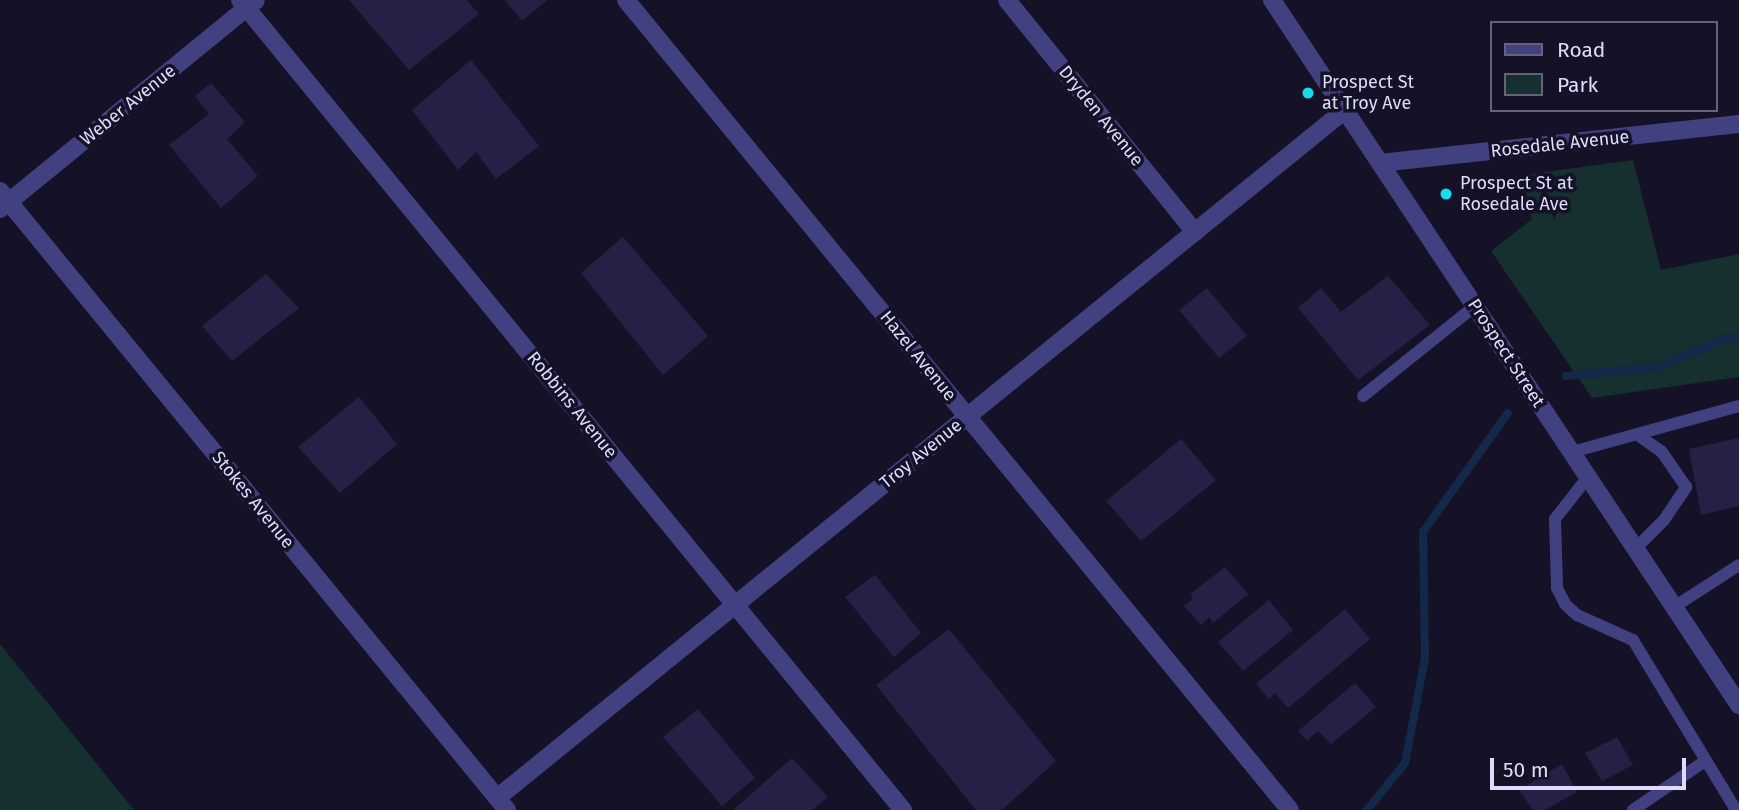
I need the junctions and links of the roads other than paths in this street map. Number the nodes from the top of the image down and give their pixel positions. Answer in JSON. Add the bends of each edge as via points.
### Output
{"nodes":[{"id":1,"x":626,"y":0,"type":"edge"},
{"id":2,"x":1007,"y":0,"type":"edge"},
{"id":3,"x":1272,"y":0,"type":"edge"},
{"id":4,"x":248,"y":3,"type":"edge"},
{"id":5,"x":1345,"y":110,"type":"junction"},
{"id":6,"x":1739,"y":124,"type":"edge"},
{"id":7,"x":1380,"y":163,"type":"junction"},
{"id":8,"x":3,"y":201,"type":"edge"},
{"id":9,"x":1195,"y":232,"type":"junction"},
{"id":10,"x":1475,"y":306,"type":"junction"},
{"id":11,"x":1363,"y":396,"type":"dead end"},
{"id":12,"x":1739,"y":406,"type":"edge"},
{"id":13,"x":968,"y":416,"type":"junction"},
{"id":14,"x":1639,"y":436,"type":"junction"},
{"id":15,"x":1572,"y":452,"type":"junction"},
{"id":16,"x":1588,"y":477,"type":"junction"},
{"id":17,"x":1635,"y":549,"type":"junction"},
{"id":18,"x":1739,"y":565,"type":"edge"},
{"id":19,"x":735,"y":605,"type":"junction"},
{"id":20,"x":1674,"y":607,"type":"junction"},
{"id":21,"x":1739,"y":705,"type":"edge"},
{"id":22,"x":1705,"y":761,"type":"junction"},
{"id":23,"x":502,"y":804,"type":"edge"},
{"id":24,"x":1737,"y":809,"type":"edge"},
{"id":25,"x":903,"y":810,"type":"edge"},
{"id":26,"x":1290,"y":810,"type":"edge"},
{"id":27,"x":1633,"y":810,"type":"edge"}],
"edges":[{"from":1,"to":13,"type":"street","name":"Hazel Avenue"},
{"from":2,"to":9,"type":"street","name":"Dryden Avenue"},
{"from":3,"to":5,"type":"street","name":"Prospect Street"},
{"from":4,"to":8,"type":"street","name":"Weber Avenue"},
{"from":4,"to":19,"type":"street","name":"Robbins Avenue"},
{"from":5,"to":7,"type":"street","name":"Prospect Street"},
{"from":5,"to":9,"type":"street","name":"Troy Avenue"},
{"from":6,"to":7,"type":"street","name":"Rosedale Avenue"},
{"from":7,"to":10,"type":"street","name":"Prospect Street"},
{"from":8,"to":23,"type":"street","name":"Stokes Avenue"},
{"from":9,"to":13,"type":"street","name":"Troy Avenue"},
{"from":10,"to":11,"type":"lane"},
{"from":10,"to":15,"type":"street","name":"Prospect Street"},
{"from":12,"to":14,"type":"lane"},
{"from":13,"to":19,"type":"street","name":"Troy Avenue"},
{"from":13,"to":26,"type":"street","name":"Hazel Avenue"},
{"from":14,"to":15,"type":"lane"},
{"from":14,"to":17,"type":"lane","via":[[1662,452],[1686,487],[1664,520]]},
{"from":15,"to":16,"type":"street","name":"Prospect Street"},
{"from":16,"to":17,"type":"street","name":"Prospect Street"},
{"from":16,"to":22,"type":"lane","via":[[1555,519],[1557,588],[1577,615],[1633,640]]},
{"from":17,"to":20,"type":"street","name":"Prospect Street"},
{"from":18,"to":20,"type":"lane"},
{"from":19,"to":23,"type":"street","name":"Troy Avenue"},
{"from":19,"to":25,"type":"street","name":"Robbins Avenue"},
{"from":20,"to":21,"type":"street","name":"Prospect Street"},
{"from":22,"to":24,"type":"lane"},
{"from":22,"to":27,"type":"lane"}]}
